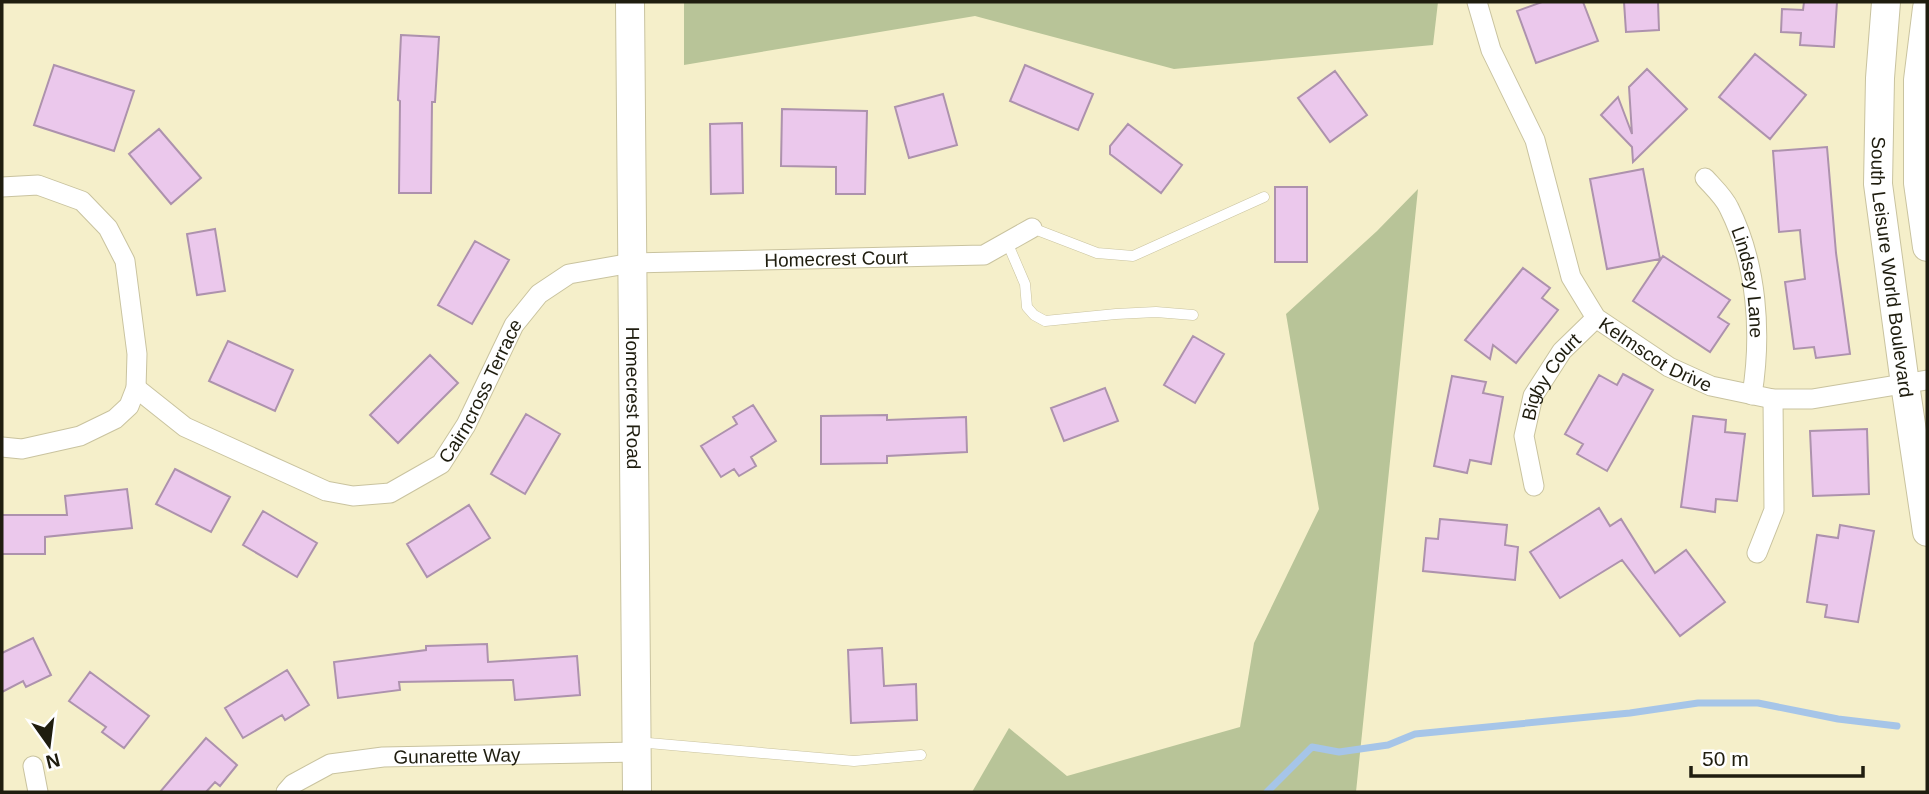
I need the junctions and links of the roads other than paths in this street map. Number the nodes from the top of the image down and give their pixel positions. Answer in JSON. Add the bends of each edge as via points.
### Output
{"nodes":[{"id":1,"x":630,"y":2,"type":"edge"},
{"id":2,"x":1477,"y":2,"type":"edge"},
{"id":3,"x":1886,"y":2,"type":"edge"},
{"id":4,"x":1927,"y":8,"type":"edge"},
{"id":5,"x":1705,"y":178,"type":"dead end"},
{"id":6,"x":2,"y":187,"type":"edge"},
{"id":7,"x":1264,"y":197,"type":"dead end"},
{"id":8,"x":1032,"y":228,"type":"joint"},
{"id":9,"x":1007,"y":242,"type":"junction"},
{"id":10,"x":1927,"y":247,"type":"edge"},
{"id":11,"x":632,"y":262,"type":"junction"},
{"id":12,"x":1193,"y":315,"type":"dead end"},
{"id":13,"x":1596,"y":318,"type":"junction"},
{"id":14,"x":1916,"y":382,"type":"edge"},
{"id":15,"x":136,"y":388,"type":"junction"},
{"id":16,"x":1752,"y":395,"type":"junction"},
{"id":17,"x":1773,"y":398,"type":"junction"},
{"id":18,"x":2,"y":447,"type":"edge"},
{"id":19,"x":1534,"y":486,"type":"dead end"},
{"id":20,"x":1927,"y":532,"type":"edge"},
{"id":21,"x":1757,"y":553,"type":"dead end"},
{"id":22,"x":637,"y":747,"type":"junction"},
{"id":23,"x":921,"y":755,"type":"dead end"},
{"id":24,"x":33,"y":766,"type":"dead end"},
{"id":25,"x":38,"y":792,"type":"edge"},
{"id":26,"x":286,"y":792,"type":"edge"},
{"id":27,"x":637,"y":792,"type":"edge"}],
"edges":[{"from":1,"to":11,"type":"street","name":"Homecrest Road"},
{"from":2,"to":13,"type":"street","name":"Kelmscot Drive","via":[[1491,50],[1535,140],[1571,277]]},
{"from":3,"to":14,"type":"street","name":"South Leisure World Boulevard","via":[[1878,184]]},
{"from":4,"to":10,"type":"street","name":"South Leisure World Boulevard","via":[[1918,80],[1918,183]]},
{"from":5,"to":16,"type":"street","name":"Lindsey Lane","via":[[1728,206],[1746,254],[1758,320]]},
{"from":6,"to":15,"type":"street","via":[[38,185],[82,201],[108,228],[125,261],[137,354]]},
{"from":7,"to":8,"type":"lane","via":[[1133,256],[1097,253]]},
{"from":8,"to":9,"type":"street","name":"Homecrest Court"},
{"from":9,"to":11,"type":"street","name":"Homecrest Court","via":[[984,255]]},
{"from":9,"to":12,"type":"lane","via":[[1025,284],[1027,307],[1045,321],[1156,312]]},
{"from":11,"to":15,"type":"street","name":"Cairncross Terrace","via":[[569,274],[539,294],[514,325],[466,425],[441,464],[390,493],[353,496],[326,491],[186,427]]},
{"from":11,"to":22,"type":"street","name":"Homecrest Road"},
{"from":13,"to":16,"type":"street","name":"Kelmscot Drive","via":[[1669,367],[1711,386]]},
{"from":13,"to":19,"type":"street","name":"Bigby Court","via":[[1562,351],[1533,396],[1524,436]]},
{"from":14,"to":17,"type":"street","name":"Kelmscot Drive","via":[[1812,399]]},
{"from":14,"to":20,"type":"street","name":"South Leisure World Boulevard"},
{"from":15,"to":18,"type":"street","via":[[129,406],[116,419],[80,436],[22,449]]},
{"from":16,"to":17,"type":"street","name":"Kelmscot Drive"},
{"from":17,"to":21,"type":"street","via":[[1774,510]]},
{"from":22,"to":23,"type":"lane","via":[[854,761]]},
{"from":22,"to":26,"type":"street","name":"Gunarette Way","via":[[383,757],[330,764]]},
{"from":22,"to":27,"type":"street","name":"Homecrest Road"},
{"from":24,"to":25,"type":"street"}]}
